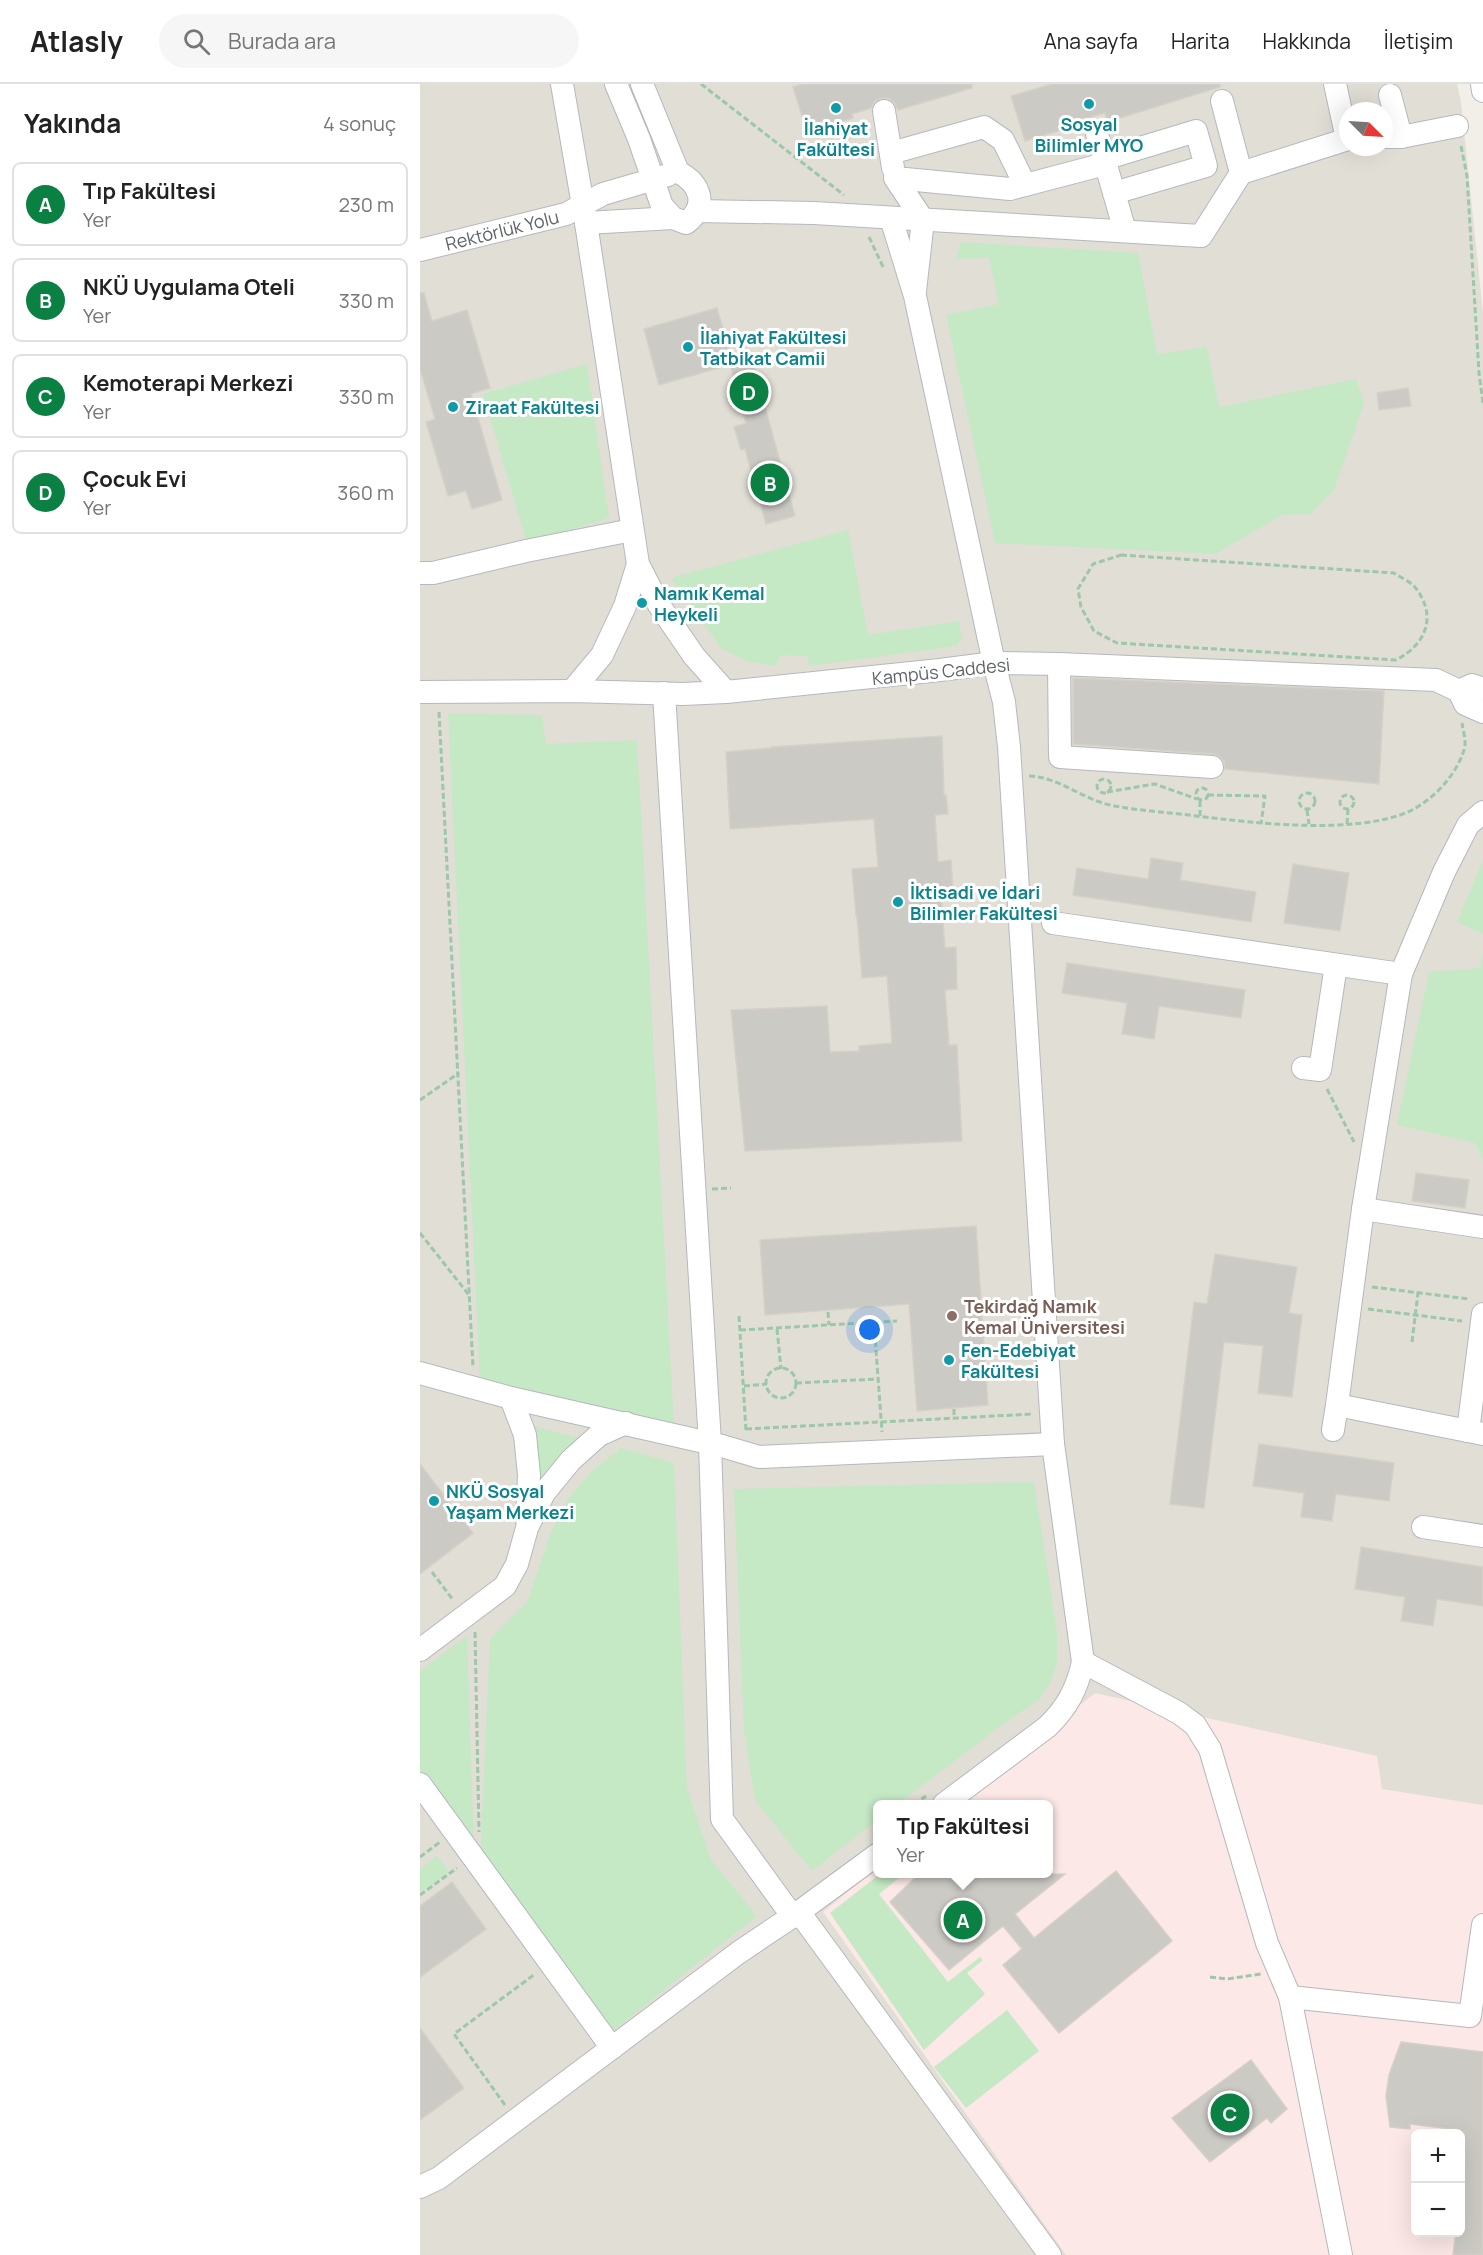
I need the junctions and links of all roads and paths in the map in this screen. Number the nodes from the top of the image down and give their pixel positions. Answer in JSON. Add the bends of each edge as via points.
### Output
{"nodes":[{"id":1,"x":562,"y":84,"type":"edge"},
{"id":2,"x":616,"y":84,"type":"edge"},
{"id":3,"x":642,"y":84,"type":"edge"},
{"id":4,"x":701,"y":84,"type":"edge"},
{"id":5,"x":1335,"y":84,"type":"edge"},
{"id":6,"x":1482,"y":84,"type":"edge"},
{"id":7,"x":1483,"y":92,"type":"edge"},
{"id":8,"x":1390,"y":95,"type":"dead end"},
{"id":9,"x":1222,"y":101,"type":"dead end"},
{"id":10,"x":1339,"y":102,"type":"edge"},
{"id":11,"x":1390,"y":102,"type":"edge"},
{"id":12,"x":884,"y":111,"type":"dead end"},
{"id":13,"x":1457,"y":126,"type":"joint"},
{"id":14,"x":1096,"y":134,"type":"dead end"},
{"id":15,"x":1393,"y":137,"type":"edge"},
{"id":16,"x":1339,"y":142,"type":"edge"},
{"id":17,"x":891,"y":153,"type":"junction"},
{"id":18,"x":1104,"y":161,"type":"junction"},
{"id":19,"x":678,"y":172,"type":"junction"},
{"id":20,"x":1241,"y":173,"type":"junction"},
{"id":21,"x":654,"y":178,"type":"junction"},
{"id":22,"x":895,"y":178,"type":"junction"},
{"id":23,"x":1025,"y":185,"type":"junction"},
{"id":24,"x":1114,"y":193,"type":"junction"},
{"id":25,"x":697,"y":211,"type":"junction"},
{"id":26,"x":584,"y":215,"type":"junction"},
{"id":27,"x":858,"y":216,"type":"junction"},
{"id":28,"x":891,"y":218,"type":"junction"},
{"id":29,"x":673,"y":219,"type":"junction"},
{"id":30,"x":923,"y":220,"type":"junction"},
{"id":31,"x":1125,"y":231,"type":"junction"},
{"id":32,"x":420,"y":250,"type":"edge"},
{"id":33,"x":887,"y":275,"type":"dead end"},
{"id":34,"x":915,"y":296,"type":"junction"},
{"id":35,"x":1483,"y":403,"type":"edge"},
{"id":36,"x":632,"y":530,"type":"junction"},
{"id":37,"x":638,"y":564,"type":"junction"},
{"id":38,"x":420,"y":573,"type":"edge"},
{"id":39,"x":1428,"y":621,"type":"joint"},
{"id":40,"x":994,"y":663,"type":"junction"},
{"id":41,"x":1059,"y":664,"type":"junction"},
{"id":42,"x":1483,"y":689,"type":"edge"},
{"id":43,"x":572,"y":691,"type":"junction"},
{"id":44,"x":1459,"y":691,"type":"junction"},
{"id":45,"x":429,"y":692,"type":"edge"},
{"id":46,"x":726,"y":692,"type":"junction"},
{"id":47,"x":664,"y":693,"type":"junction"},
{"id":48,"x":1483,"y":712,"type":"edge"},
{"id":49,"x":1212,"y":767,"type":"dead end"},
{"id":50,"x":1011,"y":775,"type":"junction"},
{"id":51,"x":1107,"y":792,"type":"junction"},
{"id":52,"x":1102,"y":793,"type":"junction"},
{"id":53,"x":1208,"y":795,"type":"junction"},
{"id":54,"x":1198,"y":800,"type":"junction"},
{"id":55,"x":1102,"y":802,"type":"junction"},
{"id":56,"x":1348,"y":809,"type":"junction"},
{"id":57,"x":1307,"y":810,"type":"junction"},
{"id":58,"x":1483,"y":812,"type":"edge"},
{"id":59,"x":1200,"y":816,"type":"junction"},
{"id":60,"x":1261,"y":824,"type":"junction"},
{"id":61,"x":1309,"y":824,"type":"junction"},
{"id":62,"x":1347,"y":824,"type":"junction"},
{"id":63,"x":1053,"y":923,"type":"dead end"},
{"id":64,"x":1336,"y":965,"type":"junction"},
{"id":65,"x":1401,"y":974,"type":"junction"},
{"id":66,"x":1312,"y":1069,"type":"joint"},
{"id":67,"x":459,"y":1073,"type":"junction"},
{"id":68,"x":420,"y":1100,"type":"edge"},
{"id":69,"x":1360,"y":1149,"type":"dead end"},
{"id":70,"x":731,"y":1188,"type":"dead end"},
{"id":71,"x":708,"y":1189,"type":"dead end"},
{"id":72,"x":1362,"y":1209,"type":"junction"},
{"id":73,"x":1483,"y":1227,"type":"edge"},
{"id":74,"x":420,"y":1233,"type":"edge"},
{"id":75,"x":1367,"y":1287,"type":"dead end"},
{"id":76,"x":1418,"y":1293,"type":"junction"},
{"id":77,"x":469,"y":1295,"type":"junction"},
{"id":78,"x":1360,"y":1308,"type":"dead end"},
{"id":79,"x":828,"y":1312,"type":"dead end"},
{"id":80,"x":1479,"y":1312,"type":"edge"},
{"id":81,"x":1416,"y":1315,"type":"junction"},
{"id":82,"x":739,"y":1316,"type":"dead end"},
{"id":83,"x":897,"y":1322,"type":"dead end"},
{"id":84,"x":874,"y":1323,"type":"junction"},
{"id":85,"x":829,"y":1325,"type":"junction"},
{"id":86,"x":777,"y":1328,"type":"junction"},
{"id":87,"x":740,"y":1330,"type":"junction"},
{"id":88,"x":1412,"y":1342,"type":"dead end"},
{"id":89,"x":781,"y":1369,"type":"junction"},
{"id":90,"x":420,"y":1373,"type":"edge"},
{"id":91,"x":878,"y":1378,"type":"junction"},
{"id":92,"x":796,"y":1383,"type":"junction"},
{"id":93,"x":767,"y":1384,"type":"junction"},
{"id":94,"x":744,"y":1386,"type":"junction"},
{"id":95,"x":474,"y":1388,"type":"junction"},
{"id":96,"x":511,"y":1398,"type":"junction"},
{"id":97,"x":1337,"y":1405,"type":"junction"},
{"id":98,"x":954,"y":1409,"type":"dead end"},
{"id":99,"x":1037,"y":1414,"type":"dead end"},
{"id":100,"x":954,"y":1418,"type":"junction"},
{"id":101,"x":881,"y":1422,"type":"junction"},
{"id":102,"x":626,"y":1423,"type":"junction"},
{"id":103,"x":746,"y":1429,"type":"junction"},
{"id":104,"x":1333,"y":1430,"type":"dead end"},
{"id":105,"x":882,"y":1432,"type":"dead end"},
{"id":106,"x":1476,"y":1432,"type":"edge"},
{"id":107,"x":710,"y":1443,"type":"junction"},
{"id":108,"x":1053,"y":1444,"type":"junction"},
{"id":109,"x":748,"y":1453,"type":"junction"},
{"id":110,"x":1423,"y":1527,"type":"dead end"},
{"id":111,"x":527,"y":1528,"type":"junction"},
{"id":112,"x":1483,"y":1536,"type":"edge"},
{"id":113,"x":432,"y":1572,"type":"dead end"},
{"id":114,"x":470,"y":1612,"type":"junction"},
{"id":115,"x":420,"y":1650,"type":"edge"},
{"id":116,"x":1083,"y":1662,"type":"junction"},
{"id":117,"x":420,"y":1784,"type":"edge"},
{"id":118,"x":938,"y":1798,"type":"edge"},
{"id":119,"x":454,"y":1832,"type":"junction"},
{"id":120,"x":420,"y":1857,"type":"edge"},
{"id":121,"x":873,"y":1858,"type":"edge"},
{"id":122,"x":476,"y":1861,"type":"junction"},
{"id":123,"x":420,"y":1895,"type":"edge"},
{"id":124,"x":796,"y":1915,"type":"junction"},
{"id":125,"x":1483,"y":1925,"type":"edge"},
{"id":126,"x":550,"y":1963,"type":"junction"},
{"id":127,"x":1277,"y":1972,"type":"junction"},
{"id":128,"x":1210,"y":1977,"type":"dead end"},
{"id":129,"x":1290,"y":1997,"type":"junction"},
{"id":130,"x":612,"y":2048,"type":"junction"},
{"id":131,"x":508,"y":2109,"type":"dead end"},
{"id":132,"x":420,"y":2187,"type":"edge"},
{"id":133,"x":1050,"y":2255,"type":"edge"},
{"id":134,"x":1341,"y":2255,"type":"edge"}],
"edges":[{"from":1,"to":26,"type":"street"},
{"from":2,"to":21,"type":"street"},
{"from":3,"to":19,"type":"street"},
{"from":4,"to":27,"type":"path","via":[[843,193]]},
{"from":5,"to":10,"type":"street"},
{"from":6,"to":7,"type":"street"},
{"from":8,"to":11,"type":"street"},
{"from":9,"to":20,"type":"street"},
{"from":12,"to":17,"type":"street"},
{"from":13,"to":15,"type":"street"},
{"from":13,"to":35,"type":"path","via":[[1467,176]]},
{"from":14,"to":18,"type":"street"},
{"from":16,"to":20,"type":"street"},
{"from":17,"to":22,"type":"street"},
{"from":17,"to":23,"type":"street","via":[[984,128],[1003,140]]},
{"from":18,"to":23,"type":"street"},
{"from":18,"to":24,"type":"street"},
{"from":18,"to":24,"type":"street","via":[[1196,131],[1206,166]]},
{"from":19,"to":21,"type":"street"},
{"from":19,"to":25,"type":"street","via":[[698,190]]},
{"from":20,"to":31,"type":"street","via":[[1201,236]]},
{"from":21,"to":26,"type":"street","via":[[588,200]]},
{"from":21,"to":29,"type":"street","via":[[662,206]]},
{"from":22,"to":23,"type":"street","via":[[1010,189]]},
{"from":22,"to":30,"type":"street"},
{"from":24,"to":31,"type":"street"},
{"from":25,"to":27,"type":"street"},
{"from":25,"to":29,"type":"street","via":[[686,222]]},
{"from":26,"to":29,"type":"street"},
{"from":26,"to":32,"type":"street","name":"Rektörlük Yolu","via":[[566,214]]},
{"from":26,"to":36,"type":"street"},
{"from":27,"to":28,"type":"street"},
{"from":27,"to":33,"type":"path"},
{"from":28,"to":30,"type":"street"},
{"from":28,"to":34,"type":"street"},
{"from":30,"to":31,"type":"street"},
{"from":30,"to":34,"type":"street"},
{"from":34,"to":40,"type":"street"},
{"from":36,"to":37,"type":"street"},
{"from":36,"to":38,"type":"street"},
{"from":37,"to":43,"type":"street","via":[[625,606],[602,655]]},
{"from":37,"to":46,"type":"street","via":[[659,605],[694,656]]},
{"from":39,"to":39,"type":"path","via":[[1420,642],[1396,660],[1117,643],[1094,631],[1081,607],[1078,589],[1093,564],[1121,555],[1394,573],[1413,585]]},
{"from":40,"to":41,"type":"street","name":"Kampüs Caddesi"},
{"from":40,"to":46,"type":"street","name":"Kampüs Caddesi"},
{"from":40,"to":50,"type":"street","via":[[1004,702]]},
{"from":41,"to":44,"type":"street","name":"Kampüs Caddesi","via":[[1436,680]]},
{"from":41,"to":49,"type":"street","via":[[1060,757]]},
{"from":42,"to":44,"type":"street","via":[[1472,685]]},
{"from":43,"to":45,"type":"street","name":"Kampüs Caddesi"},
{"from":43,"to":47,"type":"street","name":"Kampüs Caddesi"},
{"from":44,"to":48,"type":"street","via":[[1465,704]]},
{"from":44,"to":62,"type":"path","via":[[1465,748],[1450,778],[1433,798],[1407,812]]},
{"from":45,"to":67,"type":"path"},
{"from":46,"to":47,"type":"street","name":"Kampüs Caddesi"},
{"from":47,"to":107,"type":"street"},
{"from":50,"to":55,"type":"path","via":[[1039,776]]},
{"from":50,"to":108,"type":"street"},
{"from":51,"to":52,"type":"path"},
{"from":51,"to":52,"type":"path","via":[[1110,785],[1103,780],[1097,787]]},
{"from":51,"to":54,"type":"path","via":[[1155,784]]},
{"from":52,"to":55,"type":"path"},
{"from":53,"to":54,"type":"path","via":[[1206,800]]},
{"from":53,"to":54,"type":"path","via":[[1205,789],[1199,789]]},
{"from":53,"to":60,"type":"path","via":[[1265,796]]},
{"from":54,"to":59,"type":"path"},
{"from":55,"to":59,"type":"path"},
{"from":56,"to":56,"type":"path","via":[[1354,802],[1348,795],[1341,803]]},
{"from":56,"to":62,"type":"path"},
{"from":57,"to":57,"type":"path","via":[[1315,803],[1308,793],[1299,800]]},
{"from":57,"to":61,"type":"path"},
{"from":58,"to":65,"type":"street","via":[[1468,825],[1444,872]]},
{"from":59,"to":60,"type":"path"},
{"from":60,"to":61,"type":"path"},
{"from":61,"to":62,"type":"path"},
{"from":63,"to":64,"type":"street"},
{"from":64,"to":65,"type":"street"},
{"from":64,"to":66,"type":"street"},
{"from":65,"to":72,"type":"street"},
{"from":66,"to":69,"type":"path"},
{"from":67,"to":68,"type":"path"},
{"from":67,"to":77,"type":"path"},
{"from":70,"to":71,"type":"path"},
{"from":72,"to":73,"type":"street"},
{"from":72,"to":97,"type":"street"},
{"from":74,"to":77,"type":"path"},
{"from":75,"to":76,"type":"path"},
{"from":76,"to":80,"type":"path"},
{"from":76,"to":81,"type":"path"},
{"from":77,"to":95,"type":"path"},
{"from":78,"to":81,"type":"path"},
{"from":79,"to":85,"type":"path"},
{"from":80,"to":81,"type":"path"},
{"from":80,"to":106,"type":"street"},
{"from":81,"to":88,"type":"path"},
{"from":82,"to":87,"type":"path"},
{"from":83,"to":84,"type":"path"},
{"from":84,"to":85,"type":"path"},
{"from":84,"to":91,"type":"path"},
{"from":85,"to":86,"type":"path"},
{"from":86,"to":87,"type":"path"},
{"from":86,"to":89,"type":"path"},
{"from":87,"to":94,"type":"path"},
{"from":89,"to":92,"type":"path","via":[[791,1372]]},
{"from":89,"to":93,"type":"path","via":[[771,1373]]},
{"from":90,"to":95,"type":"street"},
{"from":91,"to":92,"type":"path"},
{"from":91,"to":101,"type":"path"},
{"from":92,"to":93,"type":"path","via":[[792,1394],[781,1398],[772,1395]]},
{"from":93,"to":94,"type":"path"},
{"from":94,"to":103,"type":"path"},
{"from":95,"to":96,"type":"street"},
{"from":96,"to":102,"type":"street"},
{"from":96,"to":111,"type":"street","via":[[525,1435],[529,1475]]},
{"from":97,"to":104,"type":"street"},
{"from":97,"to":106,"type":"street"},
{"from":98,"to":100,"type":"path"},
{"from":99,"to":100,"type":"path"},
{"from":100,"to":101,"type":"path"},
{"from":101,"to":103,"type":"path"},
{"from":101,"to":105,"type":"path"},
{"from":102,"to":107,"type":"street"},
{"from":102,"to":111,"type":"street","via":[[599,1435],[571,1460],[544,1493]]},
{"from":103,"to":109,"type":"path"},
{"from":107,"to":109,"type":"street"},
{"from":107,"to":124,"type":"street","via":[[722,1819]]},
{"from":108,"to":109,"type":"street","via":[[759,1457]]},
{"from":108,"to":116,"type":"street"},
{"from":110,"to":112,"type":"street"},
{"from":111,"to":114,"type":"street","via":[[517,1564],[505,1586]]},
{"from":113,"to":114,"type":"path"},
{"from":114,"to":115,"type":"street"},
{"from":114,"to":122,"type":"path"},
{"from":116,"to":118,"type":"street","via":[[1078,1683],[1059,1717]]},
{"from":116,"to":127,"type":"street","via":[[1195,1725],[1210,1749]]},
{"from":117,"to":119,"type":"street"},
{"from":119,"to":120,"type":"path"},
{"from":119,"to":122,"type":"street"},
{"from":121,"to":124,"type":"street"},
{"from":122,"to":123,"type":"path"},
{"from":122,"to":126,"type":"street"},
{"from":124,"to":130,"type":"street","via":[[738,1953]]},
{"from":124,"to":133,"type":"street"},
{"from":125,"to":129,"type":"street","via":[[1470,2016]]},
{"from":126,"to":130,"type":"street"},
{"from":126,"to":131,"type":"path","via":[[454,2034]]},
{"from":127,"to":128,"type":"path","via":[[1227,1979]]},
{"from":127,"to":129,"type":"street"},
{"from":129,"to":134,"type":"street"},
{"from":130,"to":132,"type":"street","via":[[439,2178]]}]}
